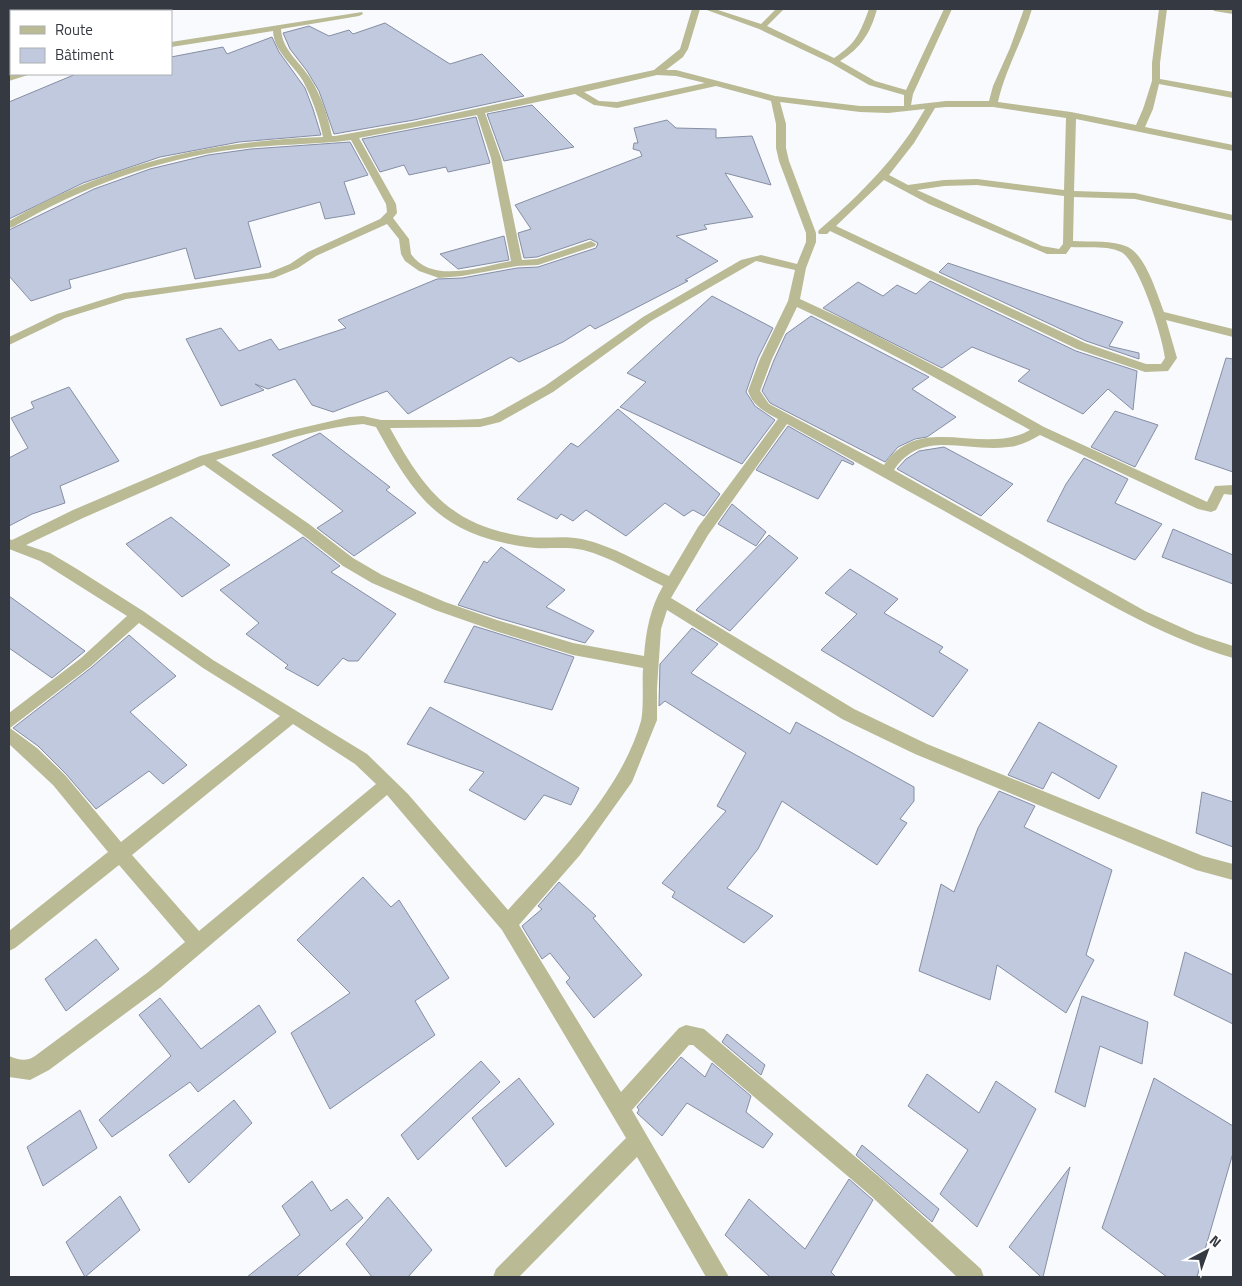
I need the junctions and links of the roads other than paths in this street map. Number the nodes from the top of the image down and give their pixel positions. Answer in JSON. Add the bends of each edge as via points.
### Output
{"nodes":[{"id":1,"x":696,"y":9,"type":"edge"},
{"id":2,"x":708,"y":9,"type":"edge"},
{"id":3,"x":780,"y":9,"type":"edge"},
{"id":4,"x":873,"y":9,"type":"edge"},
{"id":5,"x":948,"y":9,"type":"edge"},
{"id":6,"x":1028,"y":9,"type":"edge"},
{"id":7,"x":1163,"y":9,"type":"edge"},
{"id":8,"x":1217,"y":9,"type":"edge"},
{"id":9,"x":1233,"y":12,"type":"edge"},
{"id":10,"x":358,"y":14,"type":"dead end"},
{"id":11,"x":762,"y":27,"type":"junction"},
{"id":12,"x":277,"y":29,"type":"junction"},
{"id":13,"x":172,"y":45,"type":"edge"},
{"id":14,"x":834,"y":61,"type":"junction"},
{"id":15,"x":657,"y":72,"type":"junction"},
{"id":16,"x":23,"y":75,"type":"edge"},
{"id":17,"x":9,"y":78,"type":"edge"},
{"id":18,"x":1156,"y":81,"type":"junction"},
{"id":19,"x":715,"y":84,"type":"junction"},
{"id":20,"x":577,"y":91,"type":"junction"},
{"id":21,"x":909,"y":94,"type":"junction"},
{"id":22,"x":1233,"y":95,"type":"edge"},
{"id":23,"x":775,"y":99,"type":"junction"},
{"id":24,"x":993,"y":104,"type":"junction"},
{"id":25,"x":932,"y":106,"type":"junction"},
{"id":26,"x":906,"y":108,"type":"junction"},
{"id":27,"x":480,"y":111,"type":"junction"},
{"id":28,"x":1071,"y":115,"type":"junction"},
{"id":29,"x":1139,"y":129,"type":"junction"},
{"id":30,"x":354,"y":137,"type":"junction"},
{"id":31,"x":328,"y":138,"type":"junction"},
{"id":32,"x":1233,"y":148,"type":"edge"},
{"id":33,"x":883,"y":176,"type":"junction"},
{"id":34,"x":906,"y":188,"type":"junction"},
{"id":35,"x":1070,"y":194,"type":"junction"},
{"id":36,"x":388,"y":218,"type":"junction"},
{"id":37,"x":1233,"y":218,"type":"edge"},
{"id":38,"x":9,"y":225,"type":"edge"},
{"id":39,"x":829,"y":227,"type":"junction"},
{"id":40,"x":812,"y":242,"type":"junction"},
{"id":41,"x":591,"y":244,"type":"dead end"},
{"id":42,"x":1068,"y":244,"type":"junction"},
{"id":43,"x":517,"y":263,"type":"junction"},
{"id":44,"x":801,"y":268,"type":"junction"},
{"id":45,"x":794,"y":301,"type":"junction"},
{"id":46,"x":1158,"y":316,"type":"junction"},
{"id":47,"x":1233,"y":333,"type":"edge"},
{"id":48,"x":9,"y":341,"type":"edge"},
{"id":49,"x":785,"y":418,"type":"junction"},
{"id":50,"x":381,"y":424,"type":"junction"},
{"id":51,"x":1040,"y":430,"type":"junction"},
{"id":52,"x":205,"y":459,"type":"junction"},
{"id":53,"x":886,"y":472,"type":"junction"},
{"id":54,"x":1233,"y":490,"type":"edge"},
{"id":55,"x":11,"y":544,"type":"edge"},
{"id":56,"x":672,"y":584,"type":"junction"},
{"id":57,"x":662,"y":600,"type":"junction"},
{"id":58,"x":138,"y":614,"type":"junction"},
{"id":59,"x":1233,"y":652,"type":"edge"},
{"id":60,"x":650,"y":662,"type":"junction"},
{"id":61,"x":293,"y":715,"type":"junction"},
{"id":62,"x":9,"y":722,"type":"edge"},
{"id":63,"x":9,"y":735,"type":"edge"},
{"id":64,"x":387,"y":785,"type":"junction"},
{"id":65,"x":120,"y":854,"type":"junction"},
{"id":66,"x":1233,"y":872,"type":"edge"},
{"id":67,"x":508,"y":924,"type":"junction"},
{"id":68,"x":9,"y":942,"type":"edge"},
{"id":69,"x":198,"y":944,"type":"junction"},
{"id":70,"x":9,"y":1066,"type":"edge"},
{"id":71,"x":620,"y":1110,"type":"junction"},
{"id":72,"x":639,"y":1140,"type":"junction"},
{"id":73,"x":504,"y":1277,"type":"edge"},
{"id":74,"x":718,"y":1277,"type":"edge"},
{"id":75,"x":973,"y":1277,"type":"edge"}],
"edges":[{"from":1,"to":15,"type":"street","via":[[684,49]]},
{"from":2,"to":11,"type":"street"},
{"from":3,"to":11,"type":"street"},
{"from":4,"to":14,"type":"street","via":[[868,26],[856,46]]},
{"from":5,"to":21,"type":"street"},
{"from":6,"to":24,"type":"street"},
{"from":7,"to":18,"type":"street"},
{"from":8,"to":9,"type":"street"},
{"from":10,"to":12,"type":"street"},
{"from":11,"to":14,"type":"street"},
{"from":12,"to":13,"type":"street"},
{"from":12,"to":31,"type":"street","via":[[282,46],[310,88],[326,124]]},
{"from":14,"to":21,"type":"street","via":[[872,83]]},
{"from":15,"to":19,"type":"street","via":[[676,73]]},
{"from":15,"to":20,"type":"street"},
{"from":16,"to":17,"type":"street"},
{"from":18,"to":22,"type":"street"},
{"from":18,"to":29,"type":"street"},
{"from":19,"to":20,"type":"street","via":[[618,105],[597,103]]},
{"from":19,"to":23,"type":"street"},
{"from":20,"to":27,"type":"street"},
{"from":21,"to":26,"type":"street"},
{"from":23,"to":26,"type":"street","via":[[860,110]]},
{"from":23,"to":40,"type":"street","via":[[784,161]]},
{"from":24,"to":25,"type":"street"},
{"from":24,"to":28,"type":"street"},
{"from":25,"to":26,"type":"street"},
{"from":25,"to":33,"type":"street","via":[[911,144]]},
{"from":27,"to":30,"type":"street"},
{"from":27,"to":43,"type":"street","via":[[496,158]]},
{"from":28,"to":29,"type":"street"},
{"from":28,"to":35,"type":"street"},
{"from":29,"to":32,"type":"street"},
{"from":30,"to":31,"type":"street"},
{"from":30,"to":36,"type":"street","via":[[391,204],[392,213]]},
{"from":31,"to":38,"type":"street","via":[[269,142],[200,153],[137,168],[85,185]]},
{"from":33,"to":34,"type":"street"},
{"from":33,"to":39,"type":"street","via":[[874,188]]},
{"from":34,"to":35,"type":"street","via":[[944,182],[977,182]]},
{"from":34,"to":42,"type":"street","via":[[1038,248],[1062,252]]},
{"from":35,"to":37,"type":"street","via":[[1141,197]]},
{"from":35,"to":42,"type":"street"},
{"from":36,"to":43,"type":"street","via":[[404,239],[409,259],[431,273],[449,275]]},
{"from":36,"to":48,"type":"street","via":[[270,276],[124,296],[61,316]]},
{"from":39,"to":40,"type":"street"},
{"from":39,"to":46,"type":"street","via":[[1064,338],[1154,369],[1164,368],[1171,355]]},
{"from":40,"to":44,"type":"street"},
{"from":41,"to":43,"type":"street","via":[[538,262]]},
{"from":42,"to":46,"type":"street","via":[[1128,251],[1146,282]]},
{"from":44,"to":45,"type":"street"},
{"from":44,"to":50,"type":"street","via":[[761,258],[751,259],[647,319],[549,389],[496,419],[480,423]]},
{"from":45,"to":49,"type":"street","via":[[754,391],[760,402]]},
{"from":45,"to":51,"type":"street","via":[[946,377]]},
{"from":46,"to":47,"type":"street"},
{"from":49,"to":53,"type":"street"},
{"from":49,"to":56,"type":"street","via":[[702,531]]},
{"from":50,"to":52,"type":"street","via":[[363,420],[337,423]]},
{"from":50,"to":56,"type":"street","via":[[412,478],[453,520],[494,536],[584,545]]},
{"from":51,"to":53,"type":"street","via":[[1029,438],[1010,443],[950,441],[907,448]]},
{"from":51,"to":54,"type":"street","via":[[1202,506],[1211,507],[1220,489]]},
{"from":52,"to":55,"type":"street"},
{"from":52,"to":60,"type":"street","via":[[348,562],[377,579],[440,606],[572,649]]},
{"from":53,"to":59,"type":"street","via":[[1140,615],[1191,638]]},
{"from":55,"to":58,"type":"street","via":[[46,557]]},
{"from":56,"to":57,"type":"street"},
{"from":57,"to":60,"type":"street"},
{"from":57,"to":66,"type":"street","via":[[848,714],[921,749],[1202,864]]},
{"from":58,"to":61,"type":"street","via":[[208,664]]},
{"from":58,"to":62,"type":"street","via":[[86,662]]},
{"from":60,"to":67,"type":"street","via":[[649,720],[626,777],[574,849]]},
{"from":61,"to":64,"type":"street","via":[[361,759]]},
{"from":61,"to":65,"type":"street"},
{"from":63,"to":65,"type":"street","via":[[59,780]]},
{"from":64,"to":67,"type":"street","via":[[433,834]]},
{"from":64,"to":69,"type":"street"},
{"from":65,"to":68,"type":"street"},
{"from":65,"to":69,"type":"street"},
{"from":67,"to":71,"type":"street"},
{"from":69,"to":70,"type":"street","via":[[42,1063],[22,1071]]},
{"from":71,"to":72,"type":"street"},
{"from":71,"to":75,"type":"street","via":[[679,1041],[686,1035],[697,1036],[877,1188]]},
{"from":72,"to":73,"type":"street"},
{"from":72,"to":74,"type":"street"}]}
